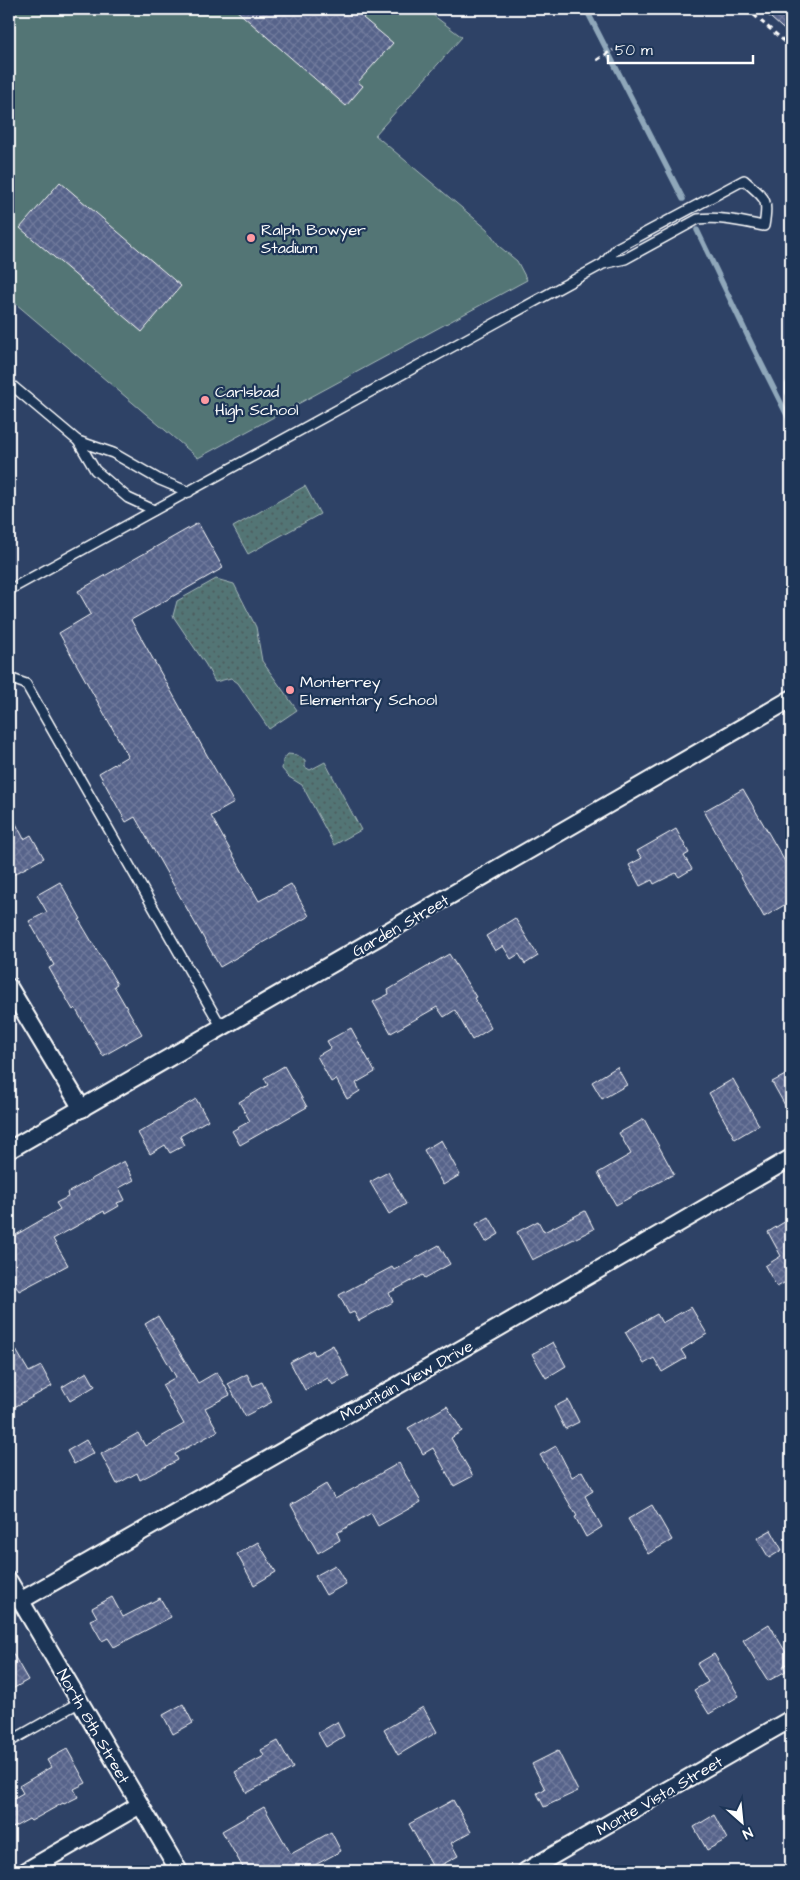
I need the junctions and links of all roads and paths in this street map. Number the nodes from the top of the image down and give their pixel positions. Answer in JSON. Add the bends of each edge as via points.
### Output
{"nodes":[{"id":1,"x":747,"y":9,"type":"edge"},
{"id":2,"x":791,"y":47,"type":"edge"},
{"id":3,"x":613,"y":50,"type":"dead end"},
{"id":4,"x":597,"y":60,"type":"dead end"},
{"id":5,"x":603,"y":264,"type":"junction"},
{"id":6,"x":9,"y":383,"type":"edge"},
{"id":7,"x":791,"y":384,"type":"edge"},
{"id":8,"x":791,"y":392,"type":"edge"},
{"id":9,"x":78,"y":441,"type":"junction"},
{"id":10,"x":189,"y":492,"type":"junction"},
{"id":11,"x":154,"y":510,"type":"junction"},
{"id":12,"x":9,"y":590,"type":"edge"},
{"id":13,"x":9,"y":678,"type":"edge"},
{"id":14,"x":791,"y":699,"type":"edge"},
{"id":15,"x":9,"y":987,"type":"edge"},
{"id":16,"x":222,"y":1028,"type":"junction"},
{"id":17,"x":82,"y":1109,"type":"junction"},
{"id":18,"x":9,"y":1150,"type":"edge"},
{"id":19,"x":791,"y":1158,"type":"edge"},
{"id":20,"x":13,"y":1590,"type":"edge"},
{"id":21,"x":80,"y":1702,"type":"junction"},
{"id":22,"x":791,"y":1719,"type":"edge"},
{"id":23,"x":9,"y":1742,"type":"edge"},
{"id":24,"x":140,"y":1805,"type":"junction"},
{"id":25,"x":26,"y":1871,"type":"edge"},
{"id":26,"x":178,"y":1871,"type":"edge"},
{"id":27,"x":526,"y":1871,"type":"edge"}],
"edges":[{"from":1,"to":2,"type":"path"},
{"from":3,"to":4,"type":"path"},
{"from":5,"to":5,"type":"lane","via":[[624,259],[698,220],[723,219],[764,226],[765,199],[744,180],[617,248]]},
{"from":5,"to":10,"type":"lane"},
{"from":6,"to":9,"type":"lane"},
{"from":7,"to":8,"type":"lane"},
{"from":9,"to":10,"type":"lane","via":[[114,453],[160,480]]},
{"from":9,"to":11,"type":"lane","via":[[95,470],[128,498]]},
{"from":10,"to":11,"type":"lane"},
{"from":11,"to":12,"type":"lane"},
{"from":13,"to":16,"type":"lane","via":[[26,684]]},
{"from":14,"to":16,"type":"street","name":"Garden Street"},
{"from":15,"to":17,"type":"street"},
{"from":16,"to":17,"type":"street","name":"Garden Street"},
{"from":17,"to":18,"type":"street","name":"Garden Street"},
{"from":19,"to":20,"type":"street","name":"Mountain View Drive","via":[[493,1331]]},
{"from":20,"to":21,"type":"street","name":"North 8th Street"},
{"from":21,"to":23,"type":"lane"},
{"from":21,"to":24,"type":"street","name":"North 8th Street"},
{"from":22,"to":27,"type":"street","name":"Monte Vista Street"},
{"from":24,"to":25,"type":"street"},
{"from":24,"to":26,"type":"street","name":"North 8th Street"}]}
